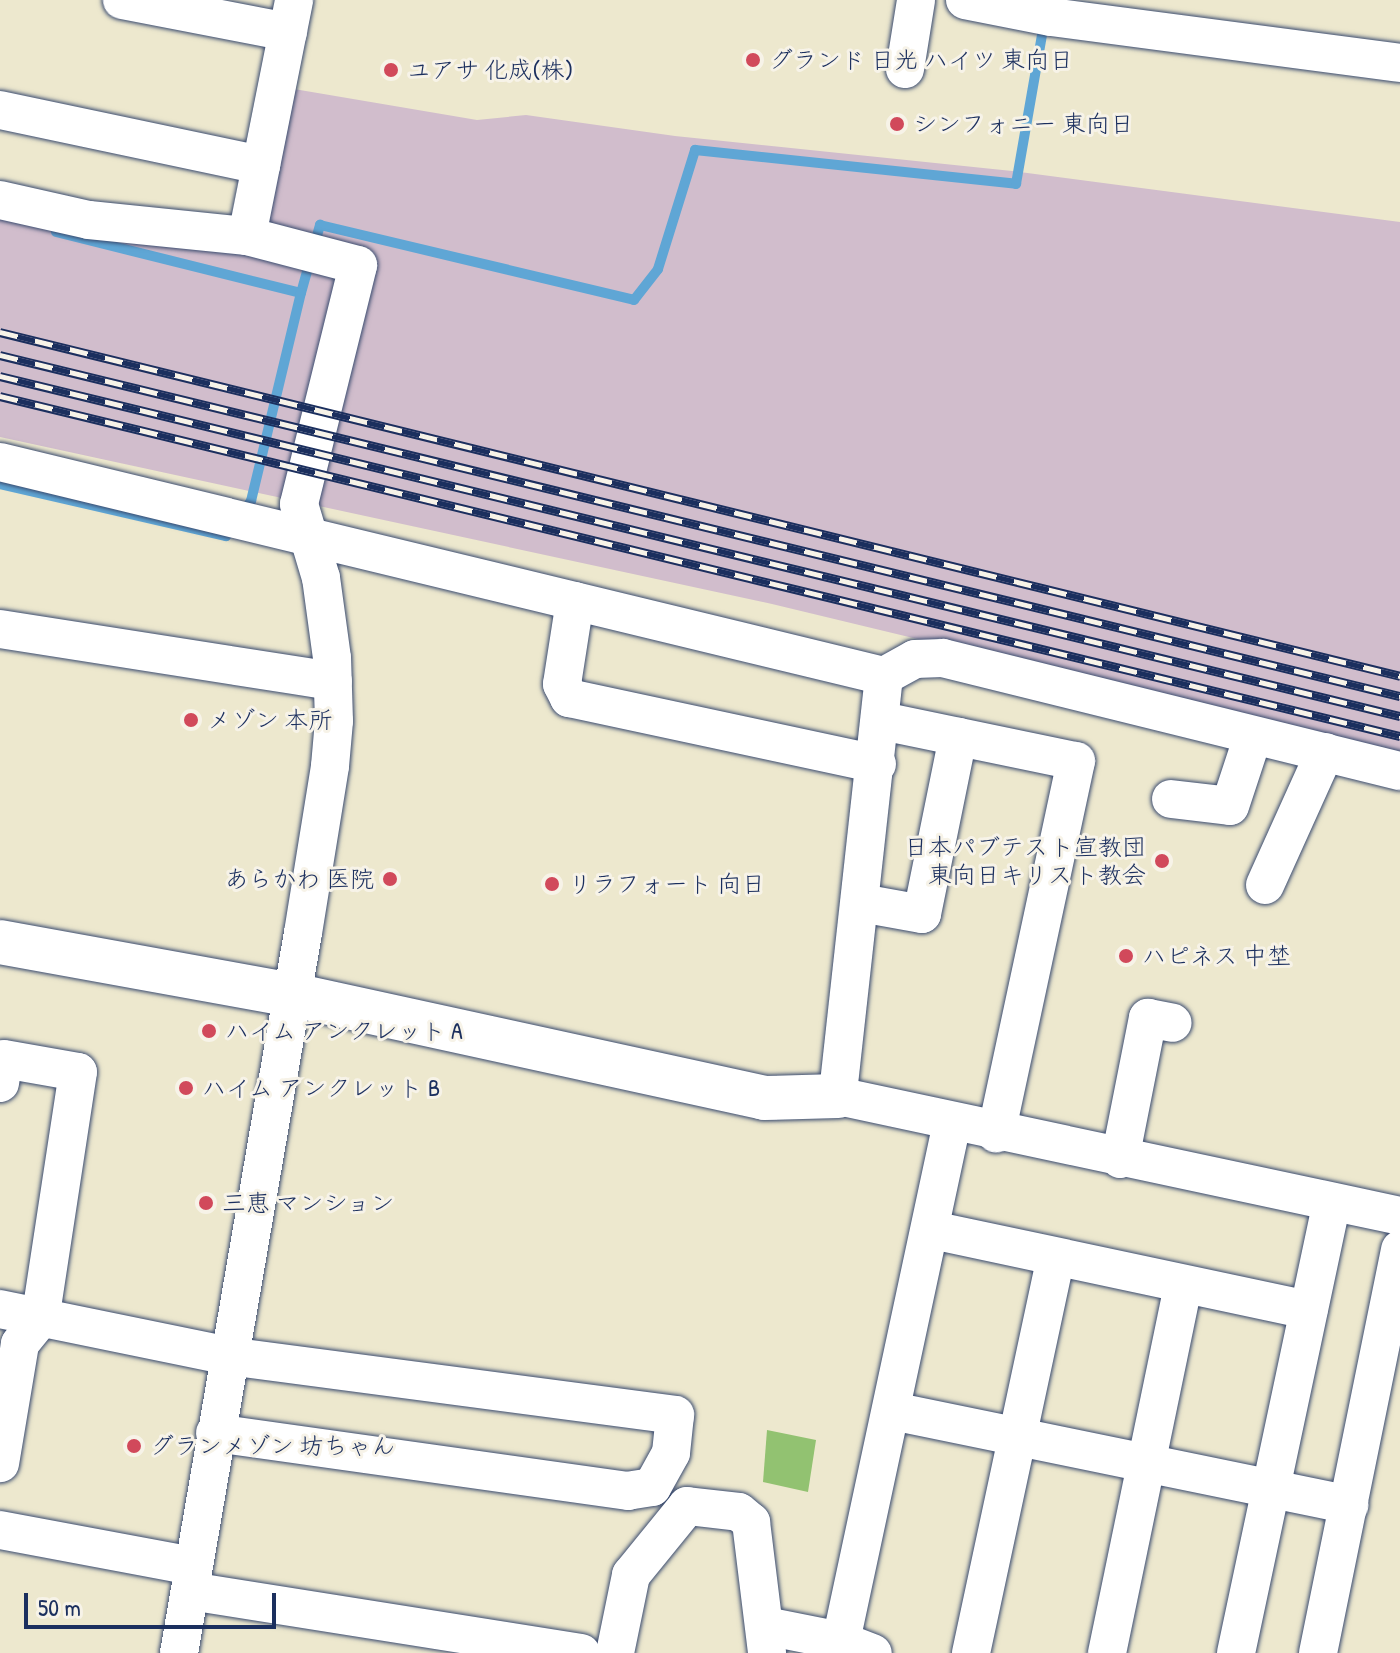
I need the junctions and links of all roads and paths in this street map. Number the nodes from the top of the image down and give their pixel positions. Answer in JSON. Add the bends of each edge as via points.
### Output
{"nodes":[{"id":1,"x":122,"y":0,"type":"edge"},
{"id":2,"x":916,"y":0,"type":"edge"},
{"id":3,"x":965,"y":0,"type":"edge"},
{"id":4,"x":291,"y":16,"type":"edge"},
{"id":5,"x":1400,"y":63,"type":"edge"},
{"id":6,"x":905,"y":69,"type":"dead end"},
{"id":7,"x":0,"y":110,"type":"edge"},
{"id":8,"x":261,"y":165,"type":"junction"},
{"id":9,"x":0,"y":200,"type":"edge"},
{"id":10,"x":247,"y":236,"type":"junction"},
{"id":11,"x":0,"y":462,"type":"edge"},
{"id":12,"x":311,"y":538,"type":"junction"},
{"id":13,"x":575,"y":601,"type":"junction"},
{"id":14,"x":0,"y":629,"type":"edge"},
{"id":15,"x":884,"y":676,"type":"junction"},
{"id":16,"x":333,"y":681,"type":"junction"},
{"id":17,"x":882,"y":721,"type":"junction"},
{"id":18,"x":1253,"y":736,"type":"junction"},
{"id":19,"x":958,"y":737,"type":"junction"},
{"id":20,"x":1325,"y":752,"type":"junction"},
{"id":21,"x":877,"y":764,"type":"junction"},
{"id":22,"x":1400,"y":771,"type":"edge"},
{"id":23,"x":1171,"y":799,"type":"dead end"},
{"id":24,"x":1265,"y":885,"type":"dead end"},
{"id":25,"x":861,"y":903,"type":"junction"},
{"id":26,"x":0,"y":942,"type":"edge"},
{"id":27,"x":293,"y":995,"type":"junction"},
{"id":28,"x":1173,"y":1023,"type":"dead end"},
{"id":29,"x":0,"y":1083,"type":"edge"},
{"id":30,"x":838,"y":1096,"type":"junction"},
{"id":31,"x":952,"y":1123,"type":"junction"},
{"id":32,"x":996,"y":1133,"type":"junction"},
{"id":33,"x":1120,"y":1159,"type":"junction"},
{"id":34,"x":1332,"y":1202,"type":"junction"},
{"id":35,"x":1400,"y":1216,"type":"edge"},
{"id":36,"x":932,"y":1230,"type":"junction"},
{"id":37,"x":1400,"y":1249,"type":"edge"},
{"id":38,"x":1056,"y":1258,"type":"junction"},
{"id":39,"x":1183,"y":1285,"type":"junction"},
{"id":40,"x":0,"y":1309,"type":"edge"},
{"id":41,"x":1309,"y":1310,"type":"junction"},
{"id":42,"x":40,"y":1319,"type":"junction"},
{"id":43,"x":1392,"y":1331,"type":"edge"},
{"id":44,"x":228,"y":1356,"type":"junction"},
{"id":45,"x":892,"y":1411,"type":"junction"},
{"id":46,"x":215,"y":1433,"type":"junction"},
{"id":47,"x":1019,"y":1436,"type":"junction"},
{"id":48,"x":0,"y":1463,"type":"edge"},
{"id":49,"x":1147,"y":1463,"type":"junction"},
{"id":50,"x":1272,"y":1490,"type":"junction"},
{"id":51,"x":1349,"y":1505,"type":"junction"},
{"id":52,"x":0,"y":1530,"type":"edge"},
{"id":53,"x":192,"y":1578,"type":"junction"},
{"id":54,"x":766,"y":1639,"type":"edge"},
{"id":55,"x":857,"y":1647,"type":"edge"},
{"id":56,"x":179,"y":1653,"type":"edge"},
{"id":57,"x":581,"y":1653,"type":"edge"},
{"id":58,"x":615,"y":1653,"type":"edge"},
{"id":59,"x":971,"y":1653,"type":"edge"},
{"id":60,"x":1107,"y":1653,"type":"edge"},
{"id":61,"x":1236,"y":1653,"type":"edge"},
{"id":62,"x":1318,"y":1653,"type":"edge"}],
"edges":[{"from":1,"to":4,"type":"street"},
{"from":2,"to":6,"type":"street"},
{"from":3,"to":5,"type":"street","via":[[1040,16]]},
{"from":4,"to":8,"type":"street"},
{"from":7,"to":8,"type":"street"},
{"from":8,"to":10,"type":"street"},
{"from":9,"to":10,"type":"street","via":[[89,220]]},
{"from":10,"to":12,"type":"street","via":[[358,265],[299,504]]},
{"from":11,"to":12,"type":"street"},
{"from":12,"to":13,"type":"street"},
{"from":12,"to":16,"type":"street"},
{"from":13,"to":15,"type":"street"},
{"from":13,"to":21,"type":"street","via":[[562,684],[569,698]]},
{"from":14,"to":16,"type":"street"},
{"from":15,"to":17,"type":"street"},
{"from":15,"to":18,"type":"street","via":[[915,659],[943,658]]},
{"from":16,"to":27,"type":"street","via":[[330,766]]},
{"from":17,"to":19,"type":"street"},
{"from":17,"to":21,"type":"street"},
{"from":18,"to":20,"type":"street"},
{"from":18,"to":23,"type":"street","via":[[1230,806]]},
{"from":19,"to":25,"type":"street","via":[[922,914]]},
{"from":19,"to":32,"type":"street","via":[[1076,761]]},
{"from":20,"to":22,"type":"street"},
{"from":20,"to":24,"type":"street"},
{"from":21,"to":25,"type":"street"},
{"from":25,"to":30,"type":"street"},
{"from":26,"to":27,"type":"street"},
{"from":27,"to":30,"type":"street","via":[[764,1098]]},
{"from":27,"to":44,"type":"street"},
{"from":28,"to":33,"type":"street","via":[[1148,1018]]},
{"from":29,"to":42,"type":"street","via":[[4,1059],[78,1072]]},
{"from":30,"to":31,"type":"street"},
{"from":31,"to":32,"type":"street"},
{"from":31,"to":36,"type":"street"},
{"from":32,"to":33,"type":"street"},
{"from":33,"to":34,"type":"street"},
{"from":34,"to":35,"type":"street"},
{"from":34,"to":41,"type":"street"},
{"from":36,"to":38,"type":"street"},
{"from":36,"to":45,"type":"street"},
{"from":37,"to":43,"type":"street"},
{"from":38,"to":39,"type":"street"},
{"from":38,"to":47,"type":"street"},
{"from":39,"to":41,"type":"street"},
{"from":39,"to":49,"type":"street"},
{"from":40,"to":42,"type":"street"},
{"from":41,"to":50,"type":"street"},
{"from":42,"to":44,"type":"street"},
{"from":42,"to":48,"type":"street","via":[[20,1344]]},
{"from":43,"to":51,"type":"street"},
{"from":44,"to":46,"type":"street"},
{"from":44,"to":46,"type":"street","via":[[675,1415],[671,1453],[652,1487],[628,1491]]},
{"from":45,"to":47,"type":"street"},
{"from":45,"to":55,"type":"street"},
{"from":46,"to":53,"type":"street"},
{"from":47,"to":49,"type":"street"},
{"from":47,"to":59,"type":"street"},
{"from":49,"to":50,"type":"street"},
{"from":49,"to":60,"type":"street"},
{"from":50,"to":51,"type":"street"},
{"from":50,"to":61,"type":"street"},
{"from":51,"to":62,"type":"street"},
{"from":52,"to":53,"type":"street"},
{"from":53,"to":56,"type":"street"},
{"from":53,"to":57,"type":"street"},
{"from":54,"to":55,"type":"street"},
{"from":54,"to":58,"type":"street","via":[[751,1522],[739,1512],[687,1506],[631,1575]]}]}
